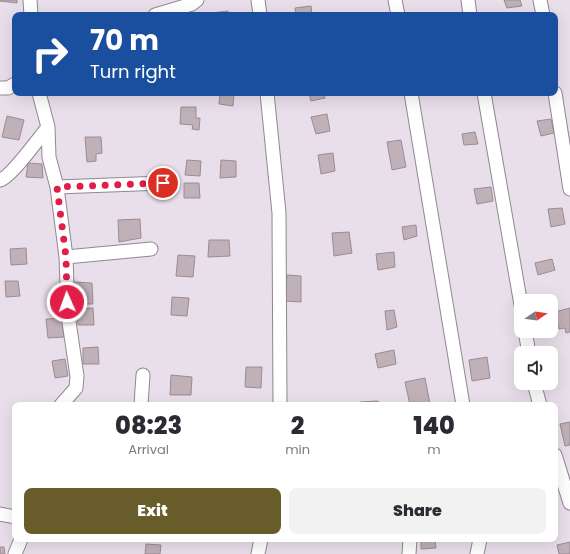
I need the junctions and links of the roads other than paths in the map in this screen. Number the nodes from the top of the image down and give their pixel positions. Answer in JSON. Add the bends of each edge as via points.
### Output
{"nodes":[{"id":1,"x":30,"y":0,"type":"edge"},
{"id":2,"x":197,"y":0,"type":"edge"},
{"id":3,"x":258,"y":0,"type":"edge"},
{"id":4,"x":395,"y":0,"type":"edge"},
{"id":5,"x":468,"y":0,"type":"edge"},
{"id":6,"x":540,"y":0,"type":"edge"},
{"id":7,"x":31,"y":12,"type":"edge"},
{"id":8,"x":165,"y":12,"type":"edge"},
{"id":9,"x":260,"y":12,"type":"edge"},
{"id":10,"x":397,"y":12,"type":"edge"},
{"id":11,"x":470,"y":12,"type":"edge"},
{"id":12,"x":542,"y":12,"type":"edge"},
{"id":13,"x":12,"y":86,"type":"edge"},
{"id":14,"x":0,"y":88,"type":"edge"},
{"id":15,"x":40,"y":96,"type":"edge"},
{"id":16,"x":267,"y":96,"type":"edge"},
{"id":17,"x":412,"y":96,"type":"edge"},
{"id":18,"x":485,"y":96,"type":"edge"},
{"id":19,"x":555,"y":96,"type":"edge"},
{"id":20,"x":48,"y":127,"type":"junction"},
{"id":21,"x":0,"y":180,"type":"edge"},
{"id":22,"x":163,"y":183,"type":"dead end"},
{"id":23,"x":57,"y":187,"type":"junction"},
{"id":24,"x":570,"y":189,"type":"edge"},
{"id":25,"x":151,"y":249,"type":"dead end"},
{"id":26,"x":66,"y":257,"type":"junction"},
{"id":27,"x":519,"y":294,"type":"edge"},
{"id":28,"x":143,"y":376,"type":"dead end"},
{"id":29,"x":536,"y":390,"type":"edge"},
{"id":30,"x":64,"y":402,"type":"edge"},
{"id":31,"x":142,"y":402,"type":"edge"},
{"id":32,"x":280,"y":402,"type":"edge"},
{"id":33,"x":462,"y":402,"type":"edge"},
{"id":34,"x":539,"y":402,"type":"edge"},
{"id":35,"x":558,"y":465,"type":"edge"},
{"id":36,"x":570,"y":503,"type":"edge"},
{"id":37,"x":0,"y":514,"type":"edge"},
{"id":38,"x":12,"y":516,"type":"edge"},
{"id":39,"x":20,"y":542,"type":"edge"},
{"id":40,"x":260,"y":542,"type":"edge"},
{"id":41,"x":410,"y":542,"type":"edge"},
{"id":42,"x":479,"y":542,"type":"edge"},
{"id":43,"x":15,"y":554,"type":"edge"},
{"id":44,"x":258,"y":554,"type":"edge"},
{"id":45,"x":409,"y":554,"type":"edge"},
{"id":46,"x":477,"y":554,"type":"edge"}],
"edges":[{"from":1,"to":7,"type":"street"},
{"from":2,"to":8,"type":"street"},
{"from":3,"to":9,"type":"street"},
{"from":4,"to":10,"type":"street"},
{"from":5,"to":11,"type":"street"},
{"from":6,"to":12,"type":"street"},
{"from":13,"to":14,"type":"street"},
{"from":15,"to":20,"type":"street"},
{"from":16,"to":32,"type":"street","via":[[279,213]]},
{"from":17,"to":33,"type":"street"},
{"from":18,"to":27,"type":"street"},
{"from":19,"to":24,"type":"street"},
{"from":20,"to":21,"type":"street","via":[[14,170]]},
{"from":20,"to":23,"type":"street","via":[[49,157]]},
{"from":22,"to":23,"type":"street"},
{"from":23,"to":26,"type":"street"},
{"from":25,"to":26,"type":"street"},
{"from":26,"to":30,"type":"street","via":[[68,315],[77,376],[76,388]]},
{"from":28,"to":31,"type":"street"},
{"from":29,"to":34,"type":"street"},
{"from":35,"to":36,"type":"street"},
{"from":37,"to":38,"type":"street"},
{"from":39,"to":43,"type":"street"},
{"from":40,"to":44,"type":"street"},
{"from":41,"to":45,"type":"street"},
{"from":42,"to":46,"type":"street"}]}
